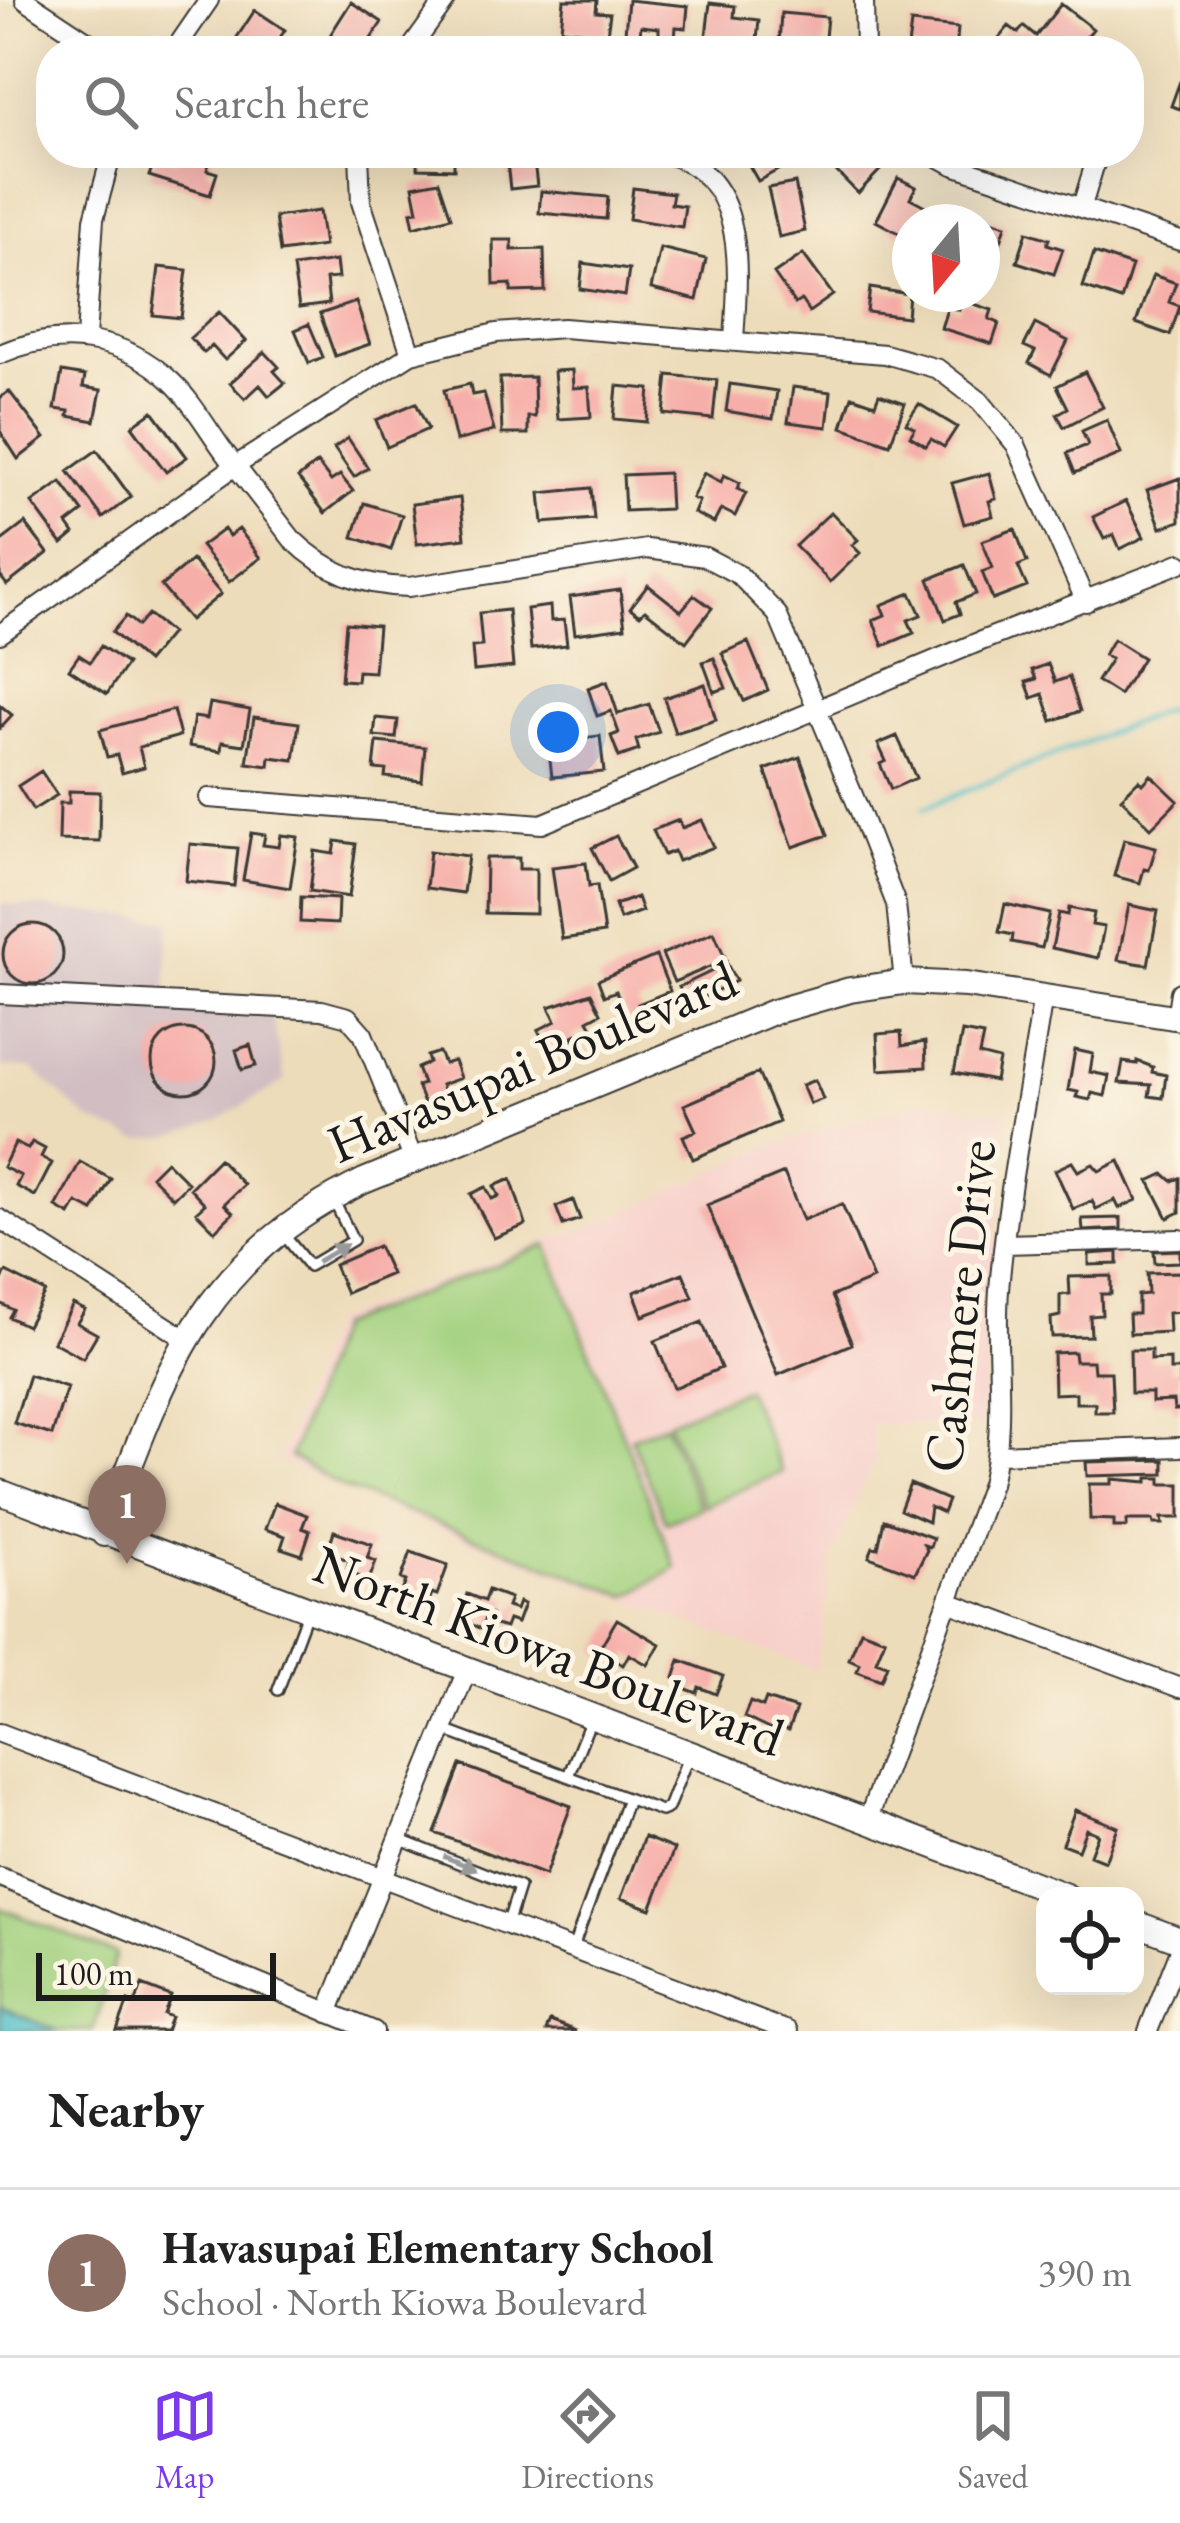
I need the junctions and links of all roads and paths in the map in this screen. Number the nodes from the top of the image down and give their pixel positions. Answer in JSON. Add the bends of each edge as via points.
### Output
{"nodes":[{"id":1,"x":25,"y":0,"type":"edge"},
{"id":2,"x":209,"y":0,"type":"edge"},
{"id":3,"x":446,"y":0,"type":"edge"},
{"id":4,"x":865,"y":0,"type":"edge"},
{"id":5,"x":79,"y":36,"type":"edge"},
{"id":6,"x":184,"y":36,"type":"edge"},
{"id":7,"x":420,"y":36,"type":"edge"},
{"id":8,"x":865,"y":36,"type":"edge"},
{"id":9,"x":108,"y":168,"type":"edge"},
{"id":10,"x":359,"y":168,"type":"edge"},
{"id":11,"x":689,"y":168,"type":"edge"},
{"id":12,"x":962,"y":168,"type":"edge"},
{"id":13,"x":1093,"y":168,"type":"edge"},
{"id":14,"x":1082,"y":206,"type":"junction"},
{"id":15,"x":1180,"y":241,"type":"edge"},
{"id":16,"x":86,"y":338,"type":"junction"},
{"id":17,"x":734,"y":340,"type":"junction"},
{"id":18,"x":0,"y":354,"type":"edge"},
{"id":19,"x":411,"y":354,"type":"junction"},
{"id":20,"x":235,"y":466,"type":"junction"},
{"id":21,"x":1180,"y":563,"type":"edge"},
{"id":22,"x":1086,"y":602,"type":"junction"},
{"id":23,"x":0,"y":634,"type":"edge"},
{"id":24,"x":818,"y":712,"type":"junction"},
{"id":25,"x":208,"y":798,"type":"dead end"},
{"id":26,"x":904,"y":982,"type":"junction"},
{"id":27,"x":0,"y":994,"type":"edge"},
{"id":28,"x":1043,"y":996,"type":"junction"},
{"id":29,"x":1179,"y":1010,"type":"edge"},
{"id":30,"x":414,"y":1161,"type":"junction"},
{"id":31,"x":332,"y":1197,"type":"junction"},
{"id":32,"x":0,"y":1219,"type":"edge"},
{"id":33,"x":280,"y":1231,"type":"junction"},
{"id":34,"x":1180,"y":1239,"type":"edge"},
{"id":35,"x":1005,"y":1244,"type":"junction"},
{"id":36,"x":186,"y":1339,"type":"junction"},
{"id":37,"x":1180,"y":1447,"type":"edge"},
{"id":38,"x":999,"y":1454,"type":"junction"},
{"id":39,"x":0,"y":1492,"type":"edge"},
{"id":40,"x":104,"y":1534,"type":"junction"},
{"id":41,"x":948,"y":1602,"type":"junction"},
{"id":42,"x":308,"y":1610,"type":"junction"},
{"id":43,"x":467,"y":1670,"type":"junction"},
{"id":44,"x":1180,"y":1688,"type":"edge"},
{"id":45,"x":278,"y":1690,"type":"dead end"},
{"id":46,"x":592,"y":1717,"type":"junction"},
{"id":47,"x":444,"y":1730,"type":"junction"},
{"id":48,"x":0,"y":1733,"type":"edge"},
{"id":49,"x":690,"y":1754,"type":"junction"},
{"id":50,"x":568,"y":1776,"type":"junction"},
{"id":51,"x":628,"y":1799,"type":"junction"},
{"id":52,"x":867,"y":1822,"type":"junction"},
{"id":53,"x":401,"y":1840,"type":"junction"},
{"id":54,"x":0,"y":1876,"type":"edge"},
{"id":55,"x":385,"y":1880,"type":"junction"},
{"id":56,"x":1042,"y":1887,"type":"edge"},
{"id":57,"x":507,"y":1925,"type":"junction"},
{"id":58,"x":1144,"y":1926,"type":"edge"},
{"id":59,"x":1180,"y":1940,"type":"edge"},
{"id":60,"x":572,"y":1950,"type":"junction"},
{"id":61,"x":1180,"y":1950,"type":"edge"},
{"id":62,"x":328,"y":2013,"type":"junction"},
{"id":63,"x":374,"y":2031,"type":"edge"},
{"id":64,"x":788,"y":2031,"type":"edge"},
{"id":65,"x":1148,"y":2031,"type":"edge"}],
"edges":[{"from":1,"to":5,"type":"street"},
{"from":2,"to":6,"type":"street"},
{"from":3,"to":7,"type":"street"},
{"from":4,"to":8,"type":"street"},
{"from":9,"to":16,"type":"street","via":[[94,219]]},
{"from":10,"to":19,"type":"street","via":[[361,202]]},
{"from":11,"to":17,"type":"street","via":[[711,181],[739,251]]},
{"from":12,"to":14,"type":"street"},
{"from":13,"to":14,"type":"street"},
{"from":14,"to":15,"type":"street"},
{"from":16,"to":18,"type":"street","via":[[32,340]]},
{"from":16,"to":20,"type":"street","via":[[119,347],[174,384]]},
{"from":17,"to":19,"type":"street","via":[[563,328],[496,333]]},
{"from":17,"to":22,"type":"street","via":[[885,354],[938,369],[980,401],[1016,445]]},
{"from":19,"to":20,"type":"street"},
{"from":20,"to":23,"type":"street"},
{"from":20,"to":24,"type":"street","via":[[310,557],[377,586],[449,582],[622,550],[704,557],[740,575],[777,614]]},
{"from":21,"to":22,"type":"street"},
{"from":22,"to":24,"type":"street"},
{"from":24,"to":25,"type":"street","via":[[542,824]]},
{"from":24,"to":26,"type":"street","via":[[896,904]]},
{"from":26,"to":28,"type":"street","name":"Havasupai Boulevard"},
{"from":26,"to":30,"type":"street","name":"Havasupai Boulevard","via":[[773,1012]]},
{"from":27,"to":30,"type":"street","via":[[348,1017],[363,1034]]},
{"from":28,"to":29,"type":"street","name":"Havasupai Boulevard"},
{"from":28,"to":35,"type":"street","name":"Cashmere Drive"},
{"from":30,"to":31,"type":"street","name":"Havasupai Boulevard"},
{"from":31,"to":33,"type":"street","name":"Havasupai Boulevard"},
{"from":33,"to":31,"type":"lane","one_way":true,"via":[[309,1266],[353,1240]]},
{"from":32,"to":36,"type":"street"},
{"from":33,"to":36,"type":"street","name":"Havasupai Boulevard","via":[[224,1284]]},
{"from":34,"to":35,"type":"street"},
{"from":35,"to":38,"type":"street","name":"Cashmere Drive"},
{"from":36,"to":40,"type":"street","name":"Havasupai Boulevard"},
{"from":37,"to":38,"type":"street"},
{"from":38,"to":41,"type":"street","name":"Cashmere Drive"},
{"from":39,"to":40,"type":"street","name":"North Kiowa Boulevard"},
{"from":40,"to":42,"type":"street","name":"North Kiowa Boulevard"},
{"from":41,"to":44,"type":"street"},
{"from":41,"to":52,"type":"street","name":"Cashmere Drive"},
{"from":42,"to":43,"type":"street","name":"North Kiowa Boulevard"},
{"from":42,"to":45,"type":"lane"},
{"from":43,"to":46,"type":"street","name":"North Kiowa Boulevard"},
{"from":43,"to":47,"type":"street"},
{"from":46,"to":49,"type":"street","name":"North Kiowa Boulevard"},
{"from":46,"to":50,"type":"lane"},
{"from":47,"to":50,"type":"lane"},
{"from":47,"to":53,"type":"street"},
{"from":48,"to":55,"type":"street"},
{"from":49,"to":51,"type":"lane","via":[[665,1811]]},
{"from":49,"to":52,"type":"street","name":"North Kiowa Boulevard"},
{"from":50,"to":51,"type":"lane"},
{"from":51,"to":60,"type":"lane"},
{"from":52,"to":56,"type":"street","name":"North Kiowa Boulevard"},
{"from":53,"to":55,"type":"street"},
{"from":53,"to":57,"type":"lane","one_way":true,"via":[[519,1888]]},
{"from":54,"to":62,"type":"street"},
{"from":55,"to":57,"type":"street"},
{"from":55,"to":62,"type":"street"},
{"from":57,"to":60,"type":"street"},
{"from":58,"to":59,"type":"street"},
{"from":60,"to":64,"type":"street"},
{"from":61,"to":65,"type":"street"},
{"from":62,"to":63,"type":"street"}]}
